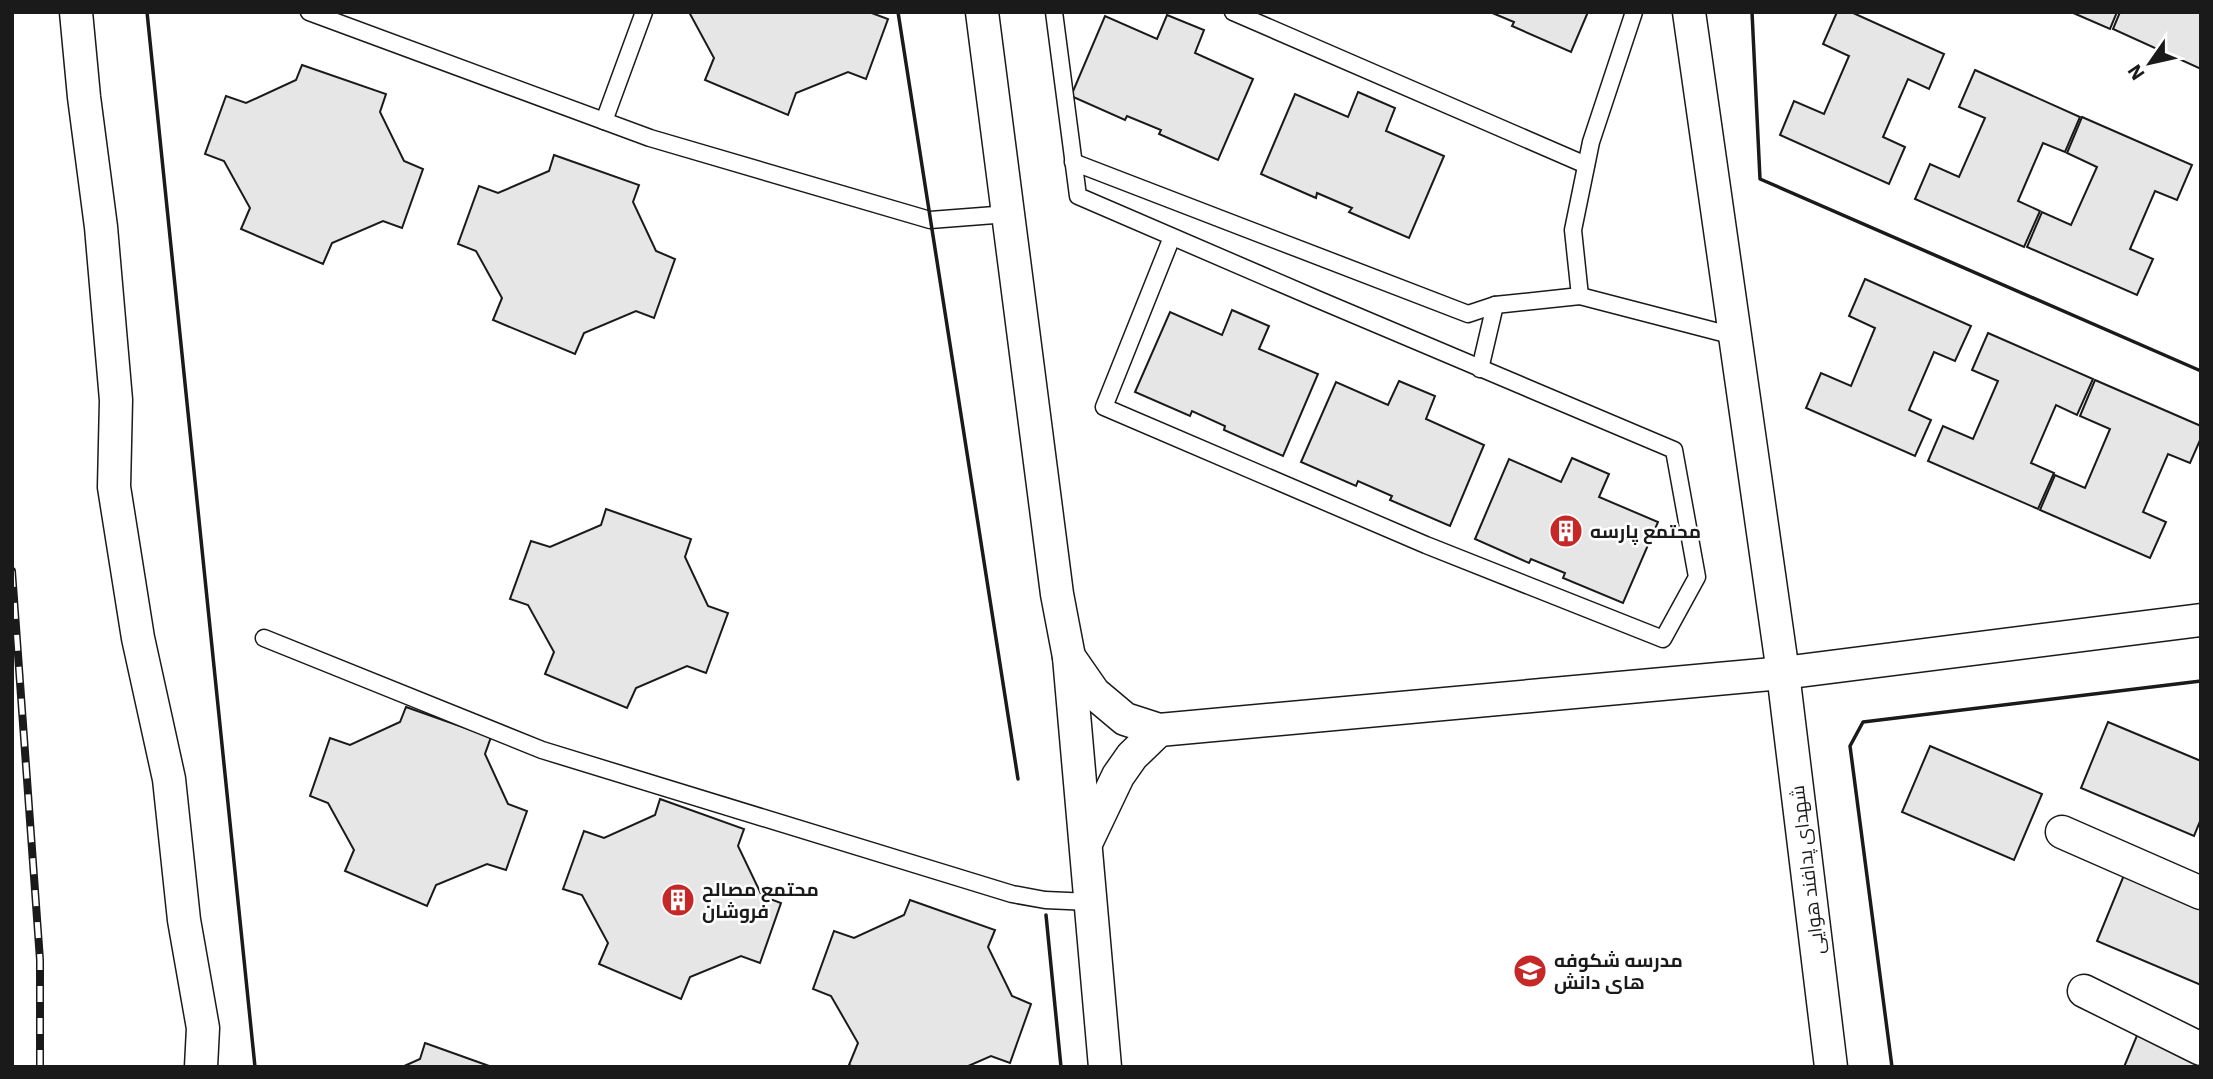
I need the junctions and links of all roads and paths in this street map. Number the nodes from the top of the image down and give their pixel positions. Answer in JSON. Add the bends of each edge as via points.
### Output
{"nodes":[{"id":1,"x":76,"y":12,"type":"edge"},
{"id":2,"x":309,"y":12,"type":"edge"},
{"id":3,"x":644,"y":12,"type":"edge"},
{"id":4,"x":982,"y":12,"type":"edge"},
{"id":5,"x":1054,"y":12,"type":"edge"},
{"id":6,"x":1233,"y":12,"type":"edge"},
{"id":7,"x":1634,"y":12,"type":"edge"},
{"id":8,"x":1689,"y":12,"type":"edge"},
{"id":9,"x":604,"y":121,"type":"junction"},
{"id":10,"x":1073,"y":162,"type":"junction"},
{"id":11,"x":1586,"y":165,"type":"junction"},
{"id":12,"x":1008,"y":214,"type":"junction"},
{"id":13,"x":1172,"y":237,"type":"junction"},
{"id":14,"x":1580,"y":296,"type":"junction"},
{"id":15,"x":1495,"y":305,"type":"junction"},
{"id":16,"x":1734,"y":335,"type":"junction"},
{"id":17,"x":1480,"y":369,"type":"junction"},
{"id":18,"x":2201,"y":620,"type":"edge"},
{"id":19,"x":264,"y":638,"type":"dead end"},
{"id":20,"x":1069,"y":657,"type":"junction"},
{"id":21,"x":1783,"y":673,"type":"junction"},
{"id":22,"x":1159,"y":730,"type":"junction"},
{"id":23,"x":2062,"y":831,"type":"dead end"},
{"id":24,"x":1086,"y":844,"type":"junction"},
{"id":25,"x":2201,"y":893,"type":"edge"},
{"id":26,"x":1091,"y":902,"type":"junction"},
{"id":27,"x":2084,"y":990,"type":"dead end"},
{"id":28,"x":2201,"y":1049,"type":"edge"},
{"id":29,"x":201,"y":1067,"type":"edge"},
{"id":30,"x":1105,"y":1067,"type":"edge"},
{"id":31,"x":1831,"y":1067,"type":"edge"}],
"edges":[{"from":1,"to":29,"type":"street","via":[[115,387],[114,487],[138,638],[169,779],[184,920],[203,1028]]},
{"from":2,"to":9,"type":"lane"},
{"from":3,"to":9,"type":"lane"},
{"from":4,"to":12,"type":"street"},
{"from":5,"to":10,"type":"lane"},
{"from":6,"to":11,"type":"lane"},
{"from":7,"to":11,"type":"lane"},
{"from":8,"to":16,"type":"street","name":"شهدای پدافند هوایی"},
{"from":9,"to":12,"type":"lane","via":[[930,220]]},
{"from":10,"to":13,"type":"lane","via":[[1078,196]]},
{"from":10,"to":15,"type":"lane","via":[[1468,314]]},
{"from":11,"to":14,"type":"lane","via":[[1573,230]]},
{"from":12,"to":20,"type":"street"},
{"from":13,"to":17,"type":"lane"},
{"from":13,"to":17,"type":"lane","via":[[1104,407],[1426,545],[1663,639],[1697,577],[1674,450]]},
{"from":14,"to":15,"type":"lane"},
{"from":14,"to":16,"type":"lane"},
{"from":15,"to":17,"type":"lane"},
{"from":16,"to":21,"type":"street","name":"شهدای پدافند هوایی"},
{"from":18,"to":21,"type":"street"},
{"from":19,"to":26,"type":"lane","via":[[542,750],[1012,894]]},
{"from":20,"to":22,"type":"street","via":[[1094,693],[1125,719]]},
{"from":20,"to":24,"type":"street"},
{"from":21,"to":22,"type":"street"},
{"from":21,"to":31,"type":"street","name":"شهدای پدافند هوایی"},
{"from":22,"to":24,"type":"street","via":[[1118,776]]},
{"from":23,"to":25,"type":"street"},
{"from":24,"to":26,"type":"street"},
{"from":26,"to":30,"type":"street"},
{"from":27,"to":28,"type":"street"}]}
